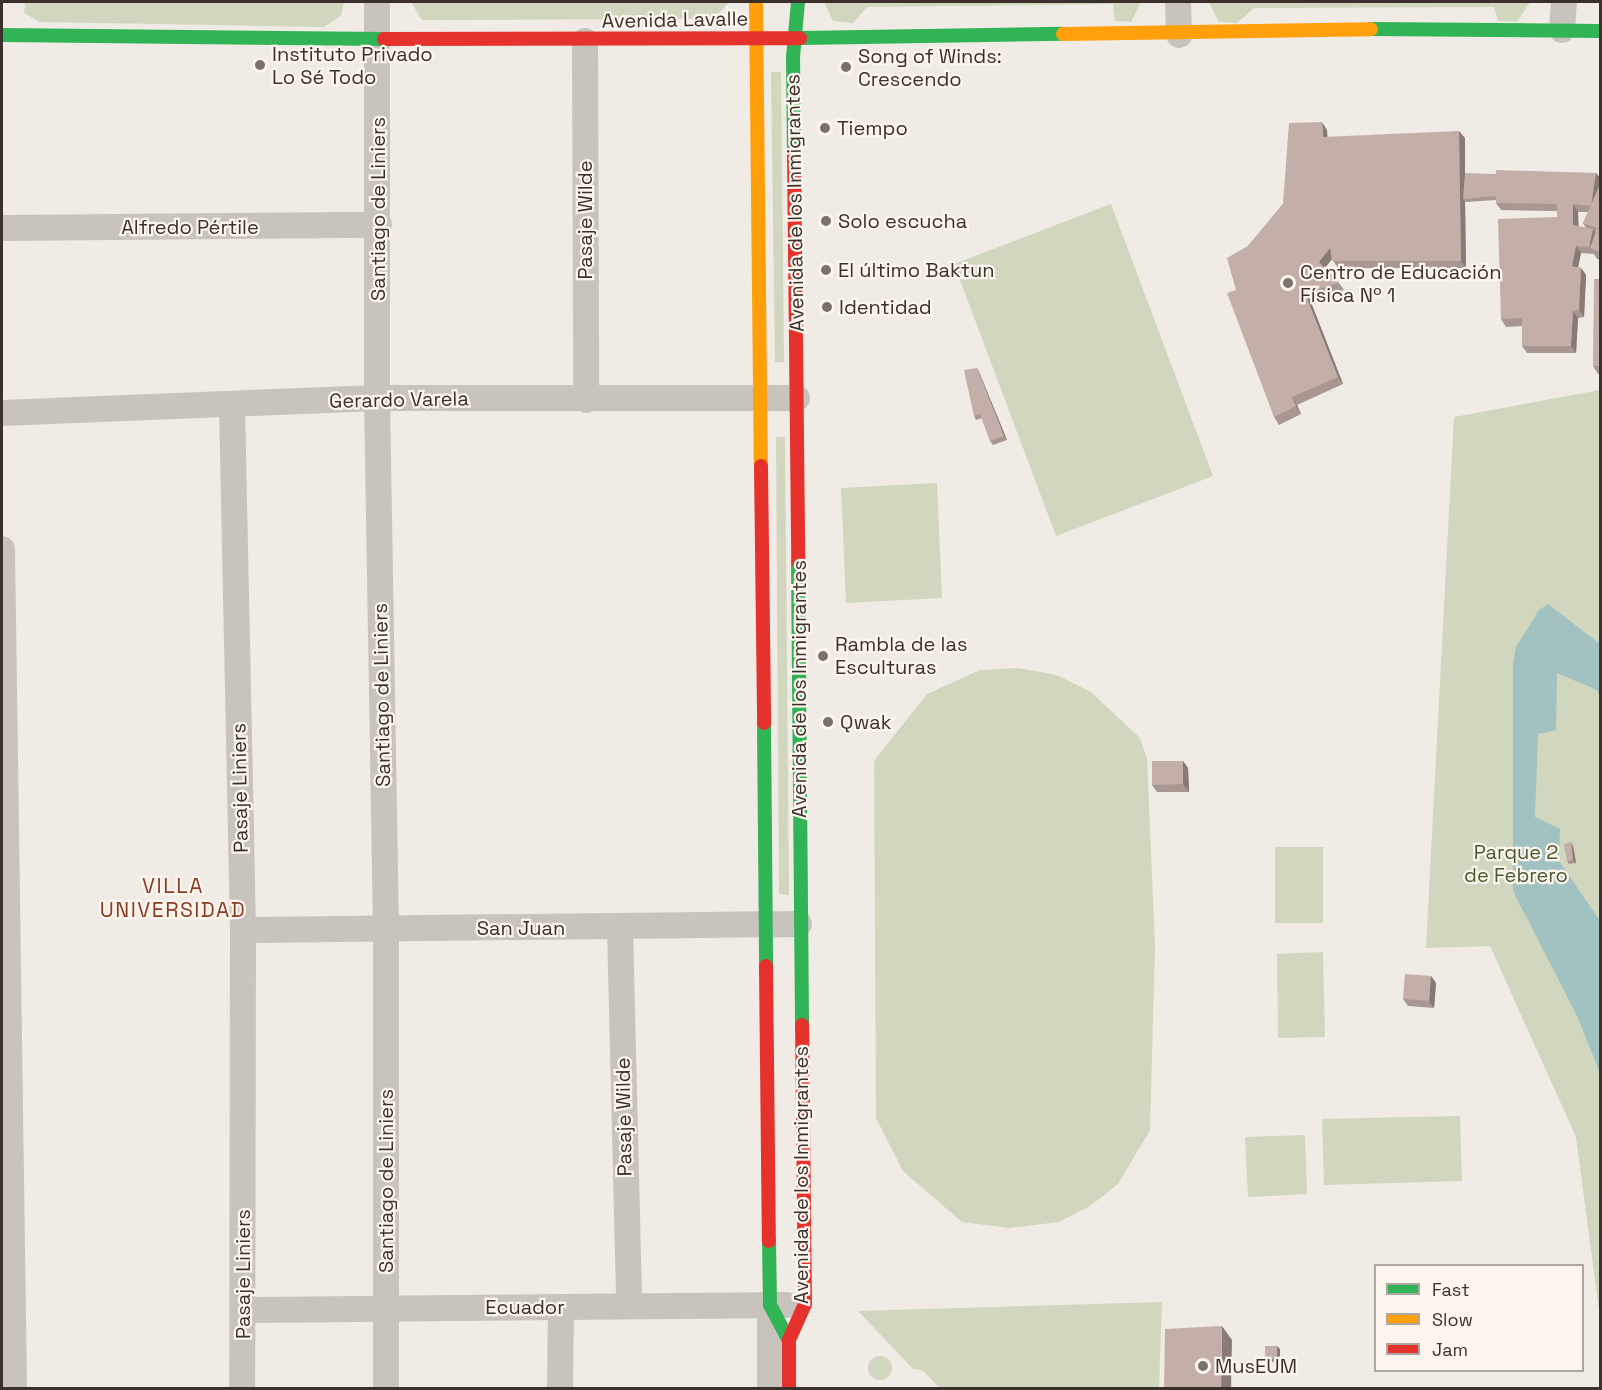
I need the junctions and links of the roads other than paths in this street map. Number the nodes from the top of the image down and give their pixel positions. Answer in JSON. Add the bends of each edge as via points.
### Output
{"nodes":[{"id":1,"x":376,"y":2,"type":"edge"},
{"id":2,"x":756,"y":2,"type":"edge"},
{"id":3,"x":798,"y":2,"type":"edge"},
{"id":4,"x":1178,"y":2,"type":"edge"},
{"id":5,"x":1563,"y":2,"type":"edge"},
{"id":6,"x":1562,"y":30,"type":"junction"},
{"id":7,"x":1600,"y":31,"type":"edge"},
{"id":8,"x":2,"y":35,"type":"edge"},
{"id":9,"x":796,"y":35,"type":"junction"},
{"id":10,"x":1179,"y":35,"type":"junction"},
{"id":11,"x":756,"y":38,"type":"junction"},
{"id":12,"x":378,"y":40,"type":"junction"},
{"id":13,"x":585,"y":41,"type":"junction"},
{"id":14,"x":379,"y":225,"type":"junction"},
{"id":15,"x":2,"y":228,"type":"edge"},
{"id":16,"x":376,"y":398,"type":"junction"},
{"id":17,"x":797,"y":398,"type":"junction"},
{"id":18,"x":586,"y":400,"type":"junction"},
{"id":19,"x":759,"y":400,"type":"junction"},
{"id":20,"x":232,"y":404,"type":"junction"},
{"id":21,"x":2,"y":413,"type":"edge"},
{"id":22,"x":2,"y":549,"type":"edge"},
{"id":23,"x":799,"y":924,"type":"junction"},
{"id":24,"x":765,"y":925,"type":"junction"},
{"id":25,"x":386,"y":928,"type":"junction"},
{"id":26,"x":620,"y":928,"type":"junction"},
{"id":27,"x":243,"y":930,"type":"junction"},
{"id":28,"x":805,"y":1304,"type":"junction"},
{"id":29,"x":770,"y":1305,"type":"junction"},
{"id":30,"x":629,"y":1306,"type":"junction"},
{"id":31,"x":386,"y":1307,"type":"junction"},
{"id":32,"x":561,"y":1307,"type":"junction"},
{"id":33,"x":244,"y":1310,"type":"junction"},
{"id":34,"x":789,"y":1340,"type":"junction"},
{"id":35,"x":14,"y":1389,"type":"edge"},
{"id":36,"x":242,"y":1389,"type":"edge"},
{"id":37,"x":386,"y":1389,"type":"edge"},
{"id":38,"x":560,"y":1389,"type":"edge"},
{"id":39,"x":770,"y":1389,"type":"edge"},
{"id":40,"x":789,"y":1389,"type":"edge"}],
"edges":[{"from":1,"to":12,"type":"street","name":"Santiago de Liniers"},
{"from":2,"to":11,"type":"main road","name":"Avenida de los Inmigrantes"},
{"from":3,"to":9,"type":"main road","name":"Avenida de los Inmigrantes"},
{"from":4,"to":10,"type":"street"},
{"from":5,"to":6,"type":"street"},
{"from":6,"to":7,"type":"main road","name":"Avenida Lavalle"},
{"from":6,"to":10,"type":"main road","name":"Avenida Lavalle","via":[[1469,28]]},
{"from":8,"to":12,"type":"main road","name":"Avenida Lavalle"},
{"from":9,"to":10,"type":"main road","name":"Avenida Lavalle"},
{"from":9,"to":11,"type":"main road","name":"Avenida Lavalle"},
{"from":9,"to":17,"type":"main road","name":"Avenida de los Inmigrantes","via":[[793,57]]},
{"from":11,"to":13,"type":"main road","name":"Avenida Lavalle"},
{"from":11,"to":19,"type":"main road","name":"Avenida de los Inmigrantes"},
{"from":12,"to":13,"type":"main road","name":"Avenida Lavalle"},
{"from":12,"to":14,"type":"street","name":"Santiago de Liniers"},
{"from":13,"to":18,"type":"street","name":"Pasaje Wilde"},
{"from":14,"to":15,"type":"street","name":"Alfredo Pértile"},
{"from":14,"to":16,"type":"street","name":"Santiago de Liniers"},
{"from":16,"to":18,"type":"street","name":"Gerardo Varela"},
{"from":16,"to":20,"type":"street","name":"Gerardo Varela"},
{"from":16,"to":25,"type":"street","name":"Santiago de Liniers"},
{"from":17,"to":19,"type":"street","name":"Gerardo Varela"},
{"from":17,"to":23,"type":"main road","name":"Avenida de los Inmigrantes"},
{"from":18,"to":19,"type":"street","name":"Gerardo Varela"},
{"from":19,"to":24,"type":"main road","name":"Avenida de los Inmigrantes"},
{"from":20,"to":21,"type":"street","name":"Gerardo Varela"},
{"from":20,"to":27,"type":"street","name":"Pasaje Liniers"},
{"from":22,"to":35,"type":"street"},
{"from":23,"to":24,"type":"street","name":"San Juan"},
{"from":23,"to":28,"type":"main road","name":"Avenida de los Inmigrantes"},
{"from":24,"to":26,"type":"street","name":"San Juan"},
{"from":24,"to":29,"type":"main road","name":"Avenida de los Inmigrantes"},
{"from":25,"to":26,"type":"street","name":"San Juan"},
{"from":25,"to":27,"type":"street","name":"San Juan"},
{"from":25,"to":31,"type":"street","name":"Santiago de Liniers"},
{"from":26,"to":30,"type":"street","name":"Pasaje Wilde"},
{"from":27,"to":33,"type":"street","name":"Pasaje Liniers"},
{"from":28,"to":29,"type":"street","name":"Ecuador"},
{"from":28,"to":34,"type":"main road","name":"Avenida de los Inmigrantes"},
{"from":29,"to":30,"type":"street","name":"Ecuador"},
{"from":29,"to":34,"type":"main road","name":"Avenida de los Inmigrantes"},
{"from":29,"to":39,"type":"street","name":"Avenida de los Inmigrantes"},
{"from":30,"to":32,"type":"street","name":"Ecuador"},
{"from":31,"to":32,"type":"street","name":"Ecuador"},
{"from":31,"to":33,"type":"street","name":"Ecuador"},
{"from":31,"to":37,"type":"street","name":"Santiago de Liniers"},
{"from":32,"to":38,"type":"street"},
{"from":33,"to":36,"type":"street","name":"Pasaje Liniers"},
{"from":34,"to":40,"type":"main road","name":"Avenida de los Inmigrantes"}]}
